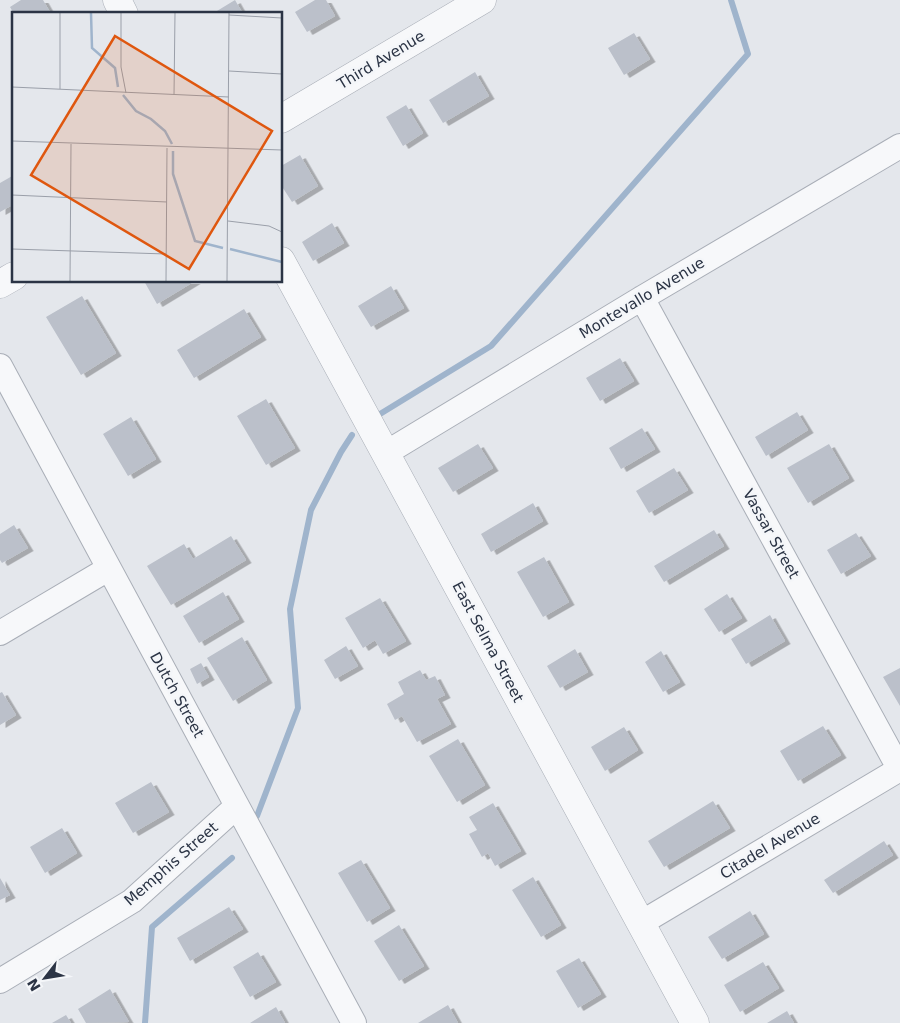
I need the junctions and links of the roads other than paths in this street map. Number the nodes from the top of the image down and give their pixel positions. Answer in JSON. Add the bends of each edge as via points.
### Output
{"nodes":[{"id":1,"x":117,"y":0,"type":"edge"},
{"id":2,"x":482,"y":0,"type":"edge"},
{"id":3,"x":123,"y":12,"type":"edge"},
{"id":4,"x":282,"y":118,"type":"edge"},
{"id":5,"x":897,"y":154,"type":"edge"},
{"id":6,"x":282,"y":263,"type":"edge"},
{"id":7,"x":12,"y":277,"type":"edge"},
{"id":8,"x":0,"y":284,"type":"edge"},
{"id":9,"x":642,"y":298,"type":"junction"},
{"id":10,"x":0,"y":366,"type":"edge"},
{"id":11,"x":386,"y":453,"type":"junction"},
{"id":12,"x":108,"y":570,"type":"junction"},
{"id":13,"x":0,"y":633,"type":"edge"},
{"id":14,"x":900,"y":769,"type":"edge"},
{"id":15,"x":238,"y":806,"type":"junction"},
{"id":16,"x":641,"y":923,"type":"junction"},
{"id":17,"x":0,"y":982,"type":"edge"},
{"id":18,"x":354,"y":1023,"type":"edge"},
{"id":19,"x":695,"y":1023,"type":"edge"}],
"edges":[{"from":1,"to":3,"type":"street"},
{"from":2,"to":4,"type":"street","name":"Third Avenue"},
{"from":5,"to":9,"type":"street","name":"Montevallo Avenue"},
{"from":6,"to":11,"type":"street","name":"East Selma Street"},
{"from":7,"to":8,"type":"street"},
{"from":9,"to":11,"type":"street","name":"Montevallo Avenue"},
{"from":9,"to":14,"type":"street","name":"Vassar Street"},
{"from":10,"to":12,"type":"street","name":"Dutch Street"},
{"from":11,"to":16,"type":"street","name":"East Selma Street"},
{"from":12,"to":13,"type":"street"},
{"from":12,"to":15,"type":"street","name":"Dutch Street"},
{"from":14,"to":16,"type":"street","name":"Citadel Avenue"},
{"from":15,"to":17,"type":"street","name":"Memphis Street","via":[[132,901]]},
{"from":15,"to":18,"type":"street","name":"Dutch Street"},
{"from":16,"to":19,"type":"street","name":"East Selma Street"}]}
